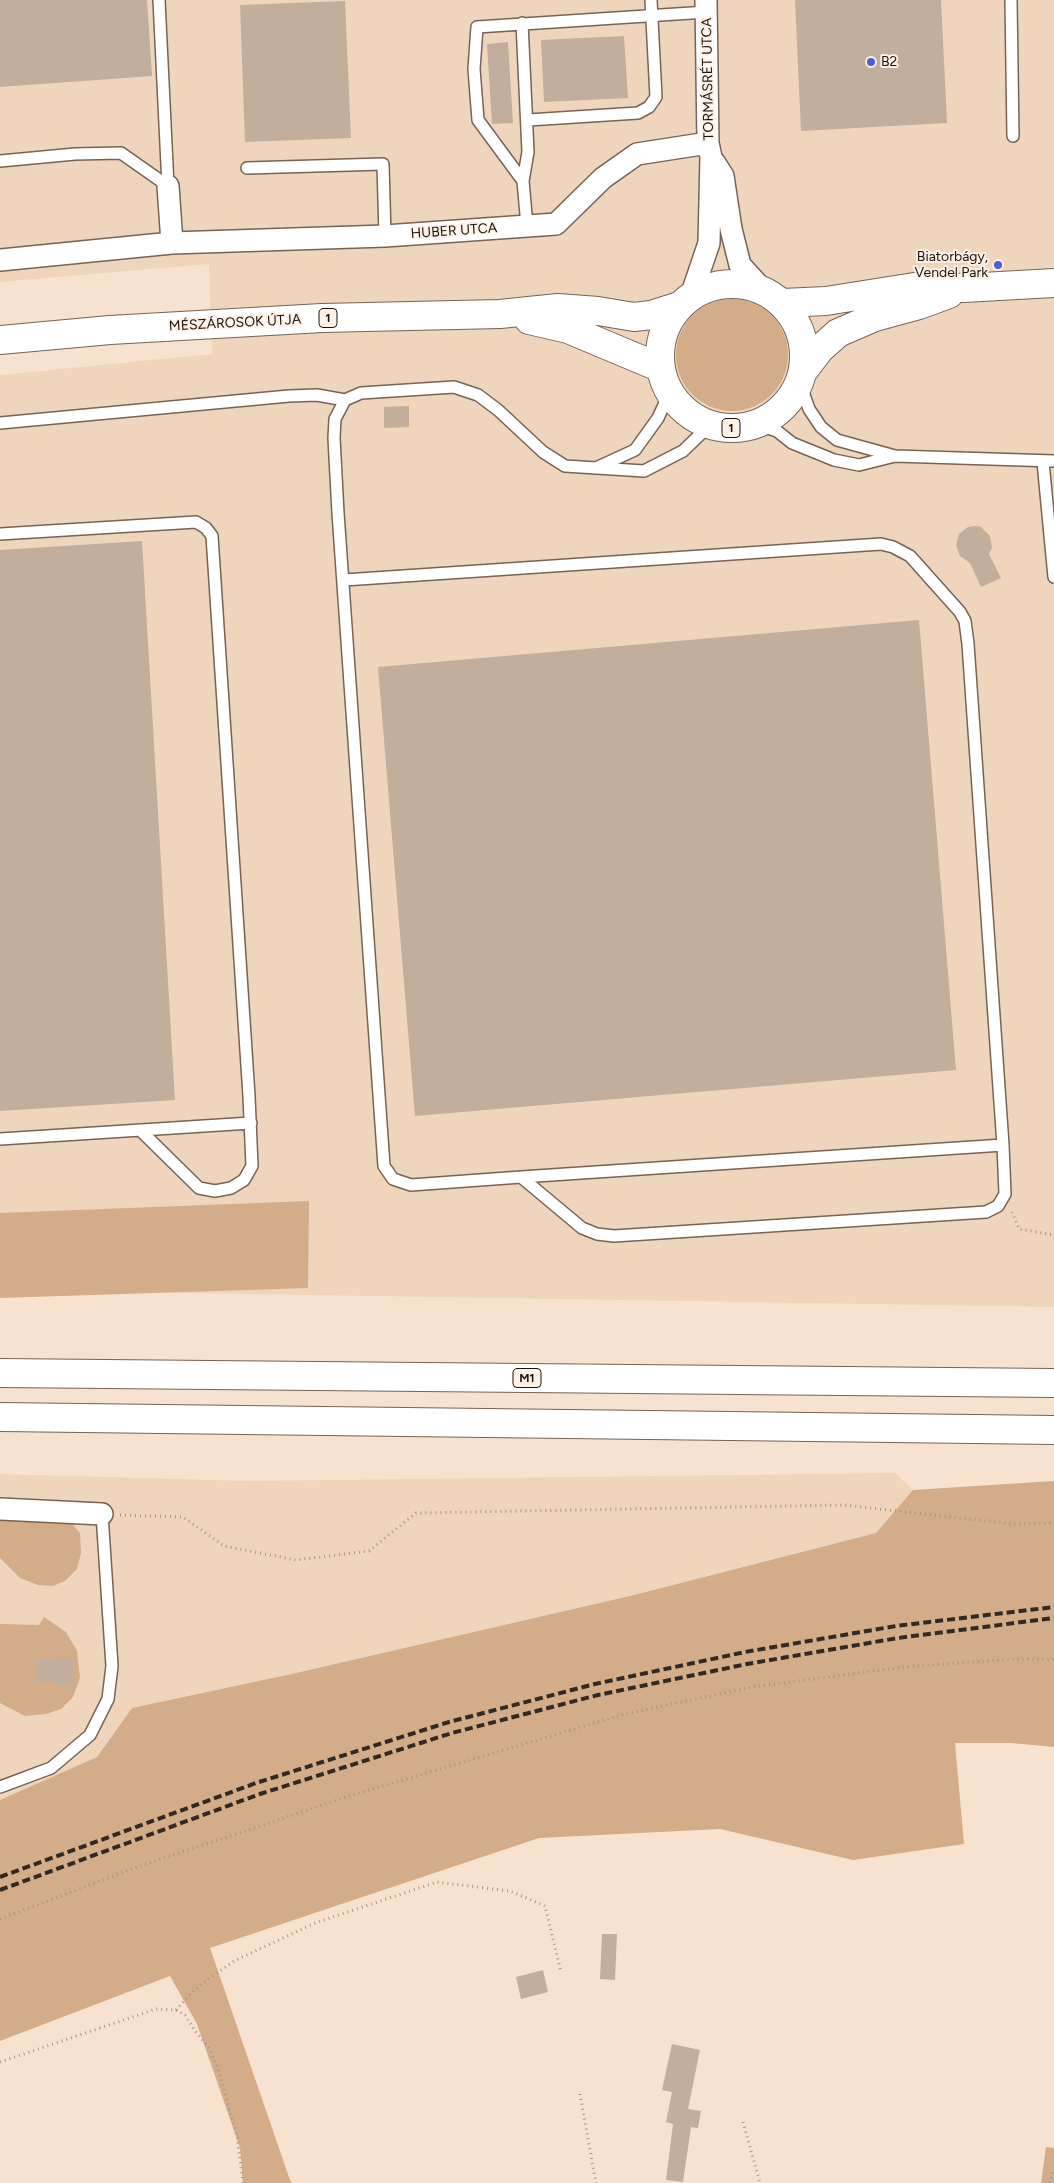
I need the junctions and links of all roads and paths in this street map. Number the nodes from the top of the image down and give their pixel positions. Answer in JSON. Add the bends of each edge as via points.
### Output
{"nodes":[{"id":1,"x":160,"y":0,"type":"edge"},
{"id":2,"x":651,"y":0,"type":"edge"},
{"id":3,"x":1011,"y":0,"type":"edge"},
{"id":4,"x":706,"y":6,"type":"edge"},
{"id":5,"x":652,"y":14,"type":"junction"},
{"id":6,"x":522,"y":23,"type":"junction"},
{"id":7,"x":528,"y":120,"type":"junction"},
{"id":8,"x":1013,"y":136,"type":"dead end"},
{"id":9,"x":710,"y":150,"type":"junction"},
{"id":10,"x":0,"y":161,"type":"edge"},
{"id":11,"x":247,"y":168,"type":"dead end"},
{"id":12,"x":523,"y":181,"type":"junction"},
{"id":13,"x":168,"y":186,"type":"junction"},
{"id":14,"x":527,"y":226,"type":"junction"},
{"id":15,"x":385,"y":236,"type":"junction"},
{"id":16,"x":172,"y":243,"type":"junction"},
{"id":17,"x":0,"y":260,"type":"edge"},
{"id":18,"x":1054,"y":283,"type":"edge"},
{"id":19,"x":964,"y":288,"type":"junction"},
{"id":20,"x":773,"y":296,"type":"junction"},
{"id":21,"x":685,"y":301,"type":"junction"},
{"id":22,"x":500,"y":314,"type":"junction"},
{"id":23,"x":0,"y":340,"type":"edge"},
{"id":24,"x":802,"y":376,"type":"junction"},
{"id":25,"x":665,"y":380,"type":"junction"},
{"id":26,"x":346,"y":400,"type":"junction"},
{"id":27,"x":0,"y":423,"type":"edge"},
{"id":28,"x":756,"y":424,"type":"junction"},
{"id":29,"x":710,"y":425,"type":"junction"},
{"id":30,"x":895,"y":456,"type":"junction"},
{"id":31,"x":1048,"y":461,"type":"edge"},
{"id":32,"x":594,"y":469,"type":"junction"},
{"id":33,"x":0,"y":534,"type":"edge"},
{"id":34,"x":1054,"y":577,"type":"edge"},
{"id":35,"x":344,"y":580,"type":"junction"},
{"id":36,"x":251,"y":1123,"type":"junction"},
{"id":37,"x":140,"y":1130,"type":"junction"},
{"id":38,"x":0,"y":1139,"type":"edge"},
{"id":39,"x":1003,"y":1145,"type":"junction"},
{"id":40,"x":521,"y":1177,"type":"junction"},
{"id":41,"x":1005,"y":1194,"type":"junction"},
{"id":42,"x":1054,"y":1235,"type":"edge"},
{"id":43,"x":0,"y":1374,"type":"edge"},
{"id":44,"x":1054,"y":1383,"type":"edge"},
{"id":45,"x":0,"y":1417,"type":"edge"},
{"id":46,"x":1054,"y":1430,"type":"edge"},
{"id":47,"x":0,"y":1509,"type":"edge"},
{"id":48,"x":102,"y":1514,"type":"junction"},
{"id":49,"x":1054,"y":1523,"type":"edge"},
{"id":50,"x":1054,"y":1659,"type":"edge"},
{"id":51,"x":0,"y":1787,"type":"edge"},
{"id":52,"x":0,"y":1919,"type":"edge"},
{"id":53,"x":561,"y":1972,"type":"dead end"},
{"id":54,"x":176,"y":2010,"type":"junction"},
{"id":55,"x":0,"y":2062,"type":"edge"},
{"id":56,"x":580,"y":2094,"type":"dead end"},
{"id":57,"x":743,"y":2122,"type":"dead end"},
{"id":58,"x":1054,"y":2169,"type":"edge"},
{"id":59,"x":243,"y":2183,"type":"edge"},
{"id":60,"x":596,"y":2183,"type":"edge"},
{"id":61,"x":760,"y":2183,"type":"edge"},
{"id":62,"x":1050,"y":2183,"type":"edge"}],
"edges":[{"from":1,"to":13,"type":"lane"},
{"from":2,"to":5,"type":"lane"},
{"from":3,"to":8,"type":"lane"},
{"from":4,"to":5,"type":"lane"},
{"from":4,"to":9,"type":"street","name":"TORMÁSRÉT UTCA"},
{"from":5,"to":6,"type":"lane"},
{"from":5,"to":7,"type":"lane","via":[[656,97],[649,107],[638,113]]},
{"from":6,"to":7,"type":"lane"},
{"from":6,"to":12,"type":"lane","via":[[477,27],[474,69],[478,120]]},
{"from":7,"to":12,"type":"lane","via":[[528,152]]},
{"from":9,"to":14,"type":"street","name":"HUBER UTCA","via":[[637,154],[603,178],[556,224]]},
{"from":9,"to":20,"type":"street","via":[[723,176],[740,265]]},
{"from":9,"to":21,"type":"street","name":"TORMÁSRÉT UTCA","via":[[709,243]]},
{"from":10,"to":13,"type":"lane","via":[[121,153]]},
{"from":11,"to":15,"type":"lane","via":[[383,164]]},
{"from":12,"to":14,"type":"lane"},
{"from":13,"to":16,"type":"street"},
{"from":14,"to":15,"type":"street","name":"HUBER UTCA"},
{"from":15,"to":16,"type":"street","name":"HUBER UTCA"},
{"from":16,"to":17,"type":"street","name":"HUBER UTCA"},
{"from":18,"to":19,"type":"main road","name":"MÉSZÁROSOK ÚTJA","number":"1"},
{"from":19,"to":20,"type":"main road","name":"MÉSZÁROSOK ÚTJA","number":"1","via":[[914,287],[826,302]]},
{"from":19,"to":24,"type":"main road","name":"MÉSZÁROSOK ÚTJA","number":"1","via":[[919,305],[876,316],[838,333],[820,349]]},
{"from":20,"to":21,"type":"main road","name":"MÉSZÁROSOK ÚTJA","number":"1","via":[[748,284],[718,284]]},
{"from":20,"to":24,"type":"main road","via":[[794,317],[802,334],[805,352]]},
{"from":21,"to":22,"type":"main road","name":"MÉSZÁROSOK ÚTJA","number":"1","via":[[651,315],[634,317],[558,308]]},
{"from":21,"to":25,"type":"main road","via":[[663,335],[660,351]]},
{"from":22,"to":23,"type":"main road","name":"MÉSZÁROSOK ÚTJA","number":"1","via":[[322,318]]},
{"from":22,"to":25,"type":"main road","name":"MÉSZÁROSOK ÚTJA","number":"1","via":[[568,329]]},
{"from":24,"to":28,"type":"main road","name":"MÉSZÁROSOK ÚTJA","number":"1","via":[[793,396],[782,408]]},
{"from":24,"to":30,"type":"lane","via":[[808,409],[836,440]]},
{"from":25,"to":29,"type":"main road","name":"MÉSZÁROSOK ÚTJA","number":"1","via":[[687,412]]},
{"from":25,"to":32,"type":"lane","via":[[658,418],[635,450]]},
{"from":26,"to":27,"type":"lane","via":[[317,395],[288,396]]},
{"from":26,"to":32,"type":"lane","via":[[361,393],[454,388],[478,394],[543,452],[565,466]]},
{"from":26,"to":35,"type":"lane","via":[[335,419],[334,438]]},
{"from":28,"to":29,"type":"main road","name":"MÉSZÁROSOK ÚTJA","number":"1","via":[[733,428]]},
{"from":28,"to":30,"type":"lane","via":[[834,460],[859,465]]},
{"from":29,"to":32,"type":"lane","via":[[683,450],[644,471]]},
{"from":30,"to":31,"type":"lane"},
{"from":31,"to":34,"type":"lane"},
{"from":33,"to":36,"type":"lane","via":[[196,522],[212,536]]},
{"from":35,"to":39,"type":"lane","via":[[881,544],[910,556],[960,612],[965,622]]},
{"from":35,"to":40,"type":"lane","via":[[384,1166],[393,1179],[411,1185]]},
{"from":36,"to":37,"type":"lane"},
{"from":36,"to":37,"type":"lane","via":[[252,1166],[244,1180],[231,1188],[215,1191],[199,1188]]},
{"from":37,"to":38,"type":"lane"},
{"from":39,"to":40,"type":"lane"},
{"from":39,"to":41,"type":"lane"},
{"from":40,"to":41,"type":"lane","via":[[582,1228],[614,1236],[986,1212],[998,1206]]},
{"from":41,"to":42,"type":"path","via":[[1018,1229]]},
{"from":43,"to":44,"type":"main road","number":"M1"},
{"from":45,"to":46,"type":"main road"},
{"from":47,"to":48,"type":"street"},
{"from":48,"to":49,"type":"path","via":[[183,1517],[224,1546],[296,1560],[369,1551],[416,1513],[844,1505],[1014,1524]]},
{"from":48,"to":51,"type":"lane","via":[[112,1666],[108,1699],[90,1735],[51,1768]]},
{"from":50,"to":52,"type":"path","via":[[904,1667],[762,1685],[625,1714],[349,1796],[129,1870]]},
{"from":53,"to":54,"type":"path","via":[[545,1906],[510,1891],[437,1882],[315,1922],[234,1961],[194,1990]]},
{"from":54,"to":55,"type":"path","via":[[156,2009]]},
{"from":54,"to":59,"type":"path","via":[[185,2015],[210,2049],[219,2072],[237,2136]]},
{"from":56,"to":60,"type":"path"},
{"from":57,"to":61,"type":"path"},
{"from":58,"to":62,"type":"path"}]}
